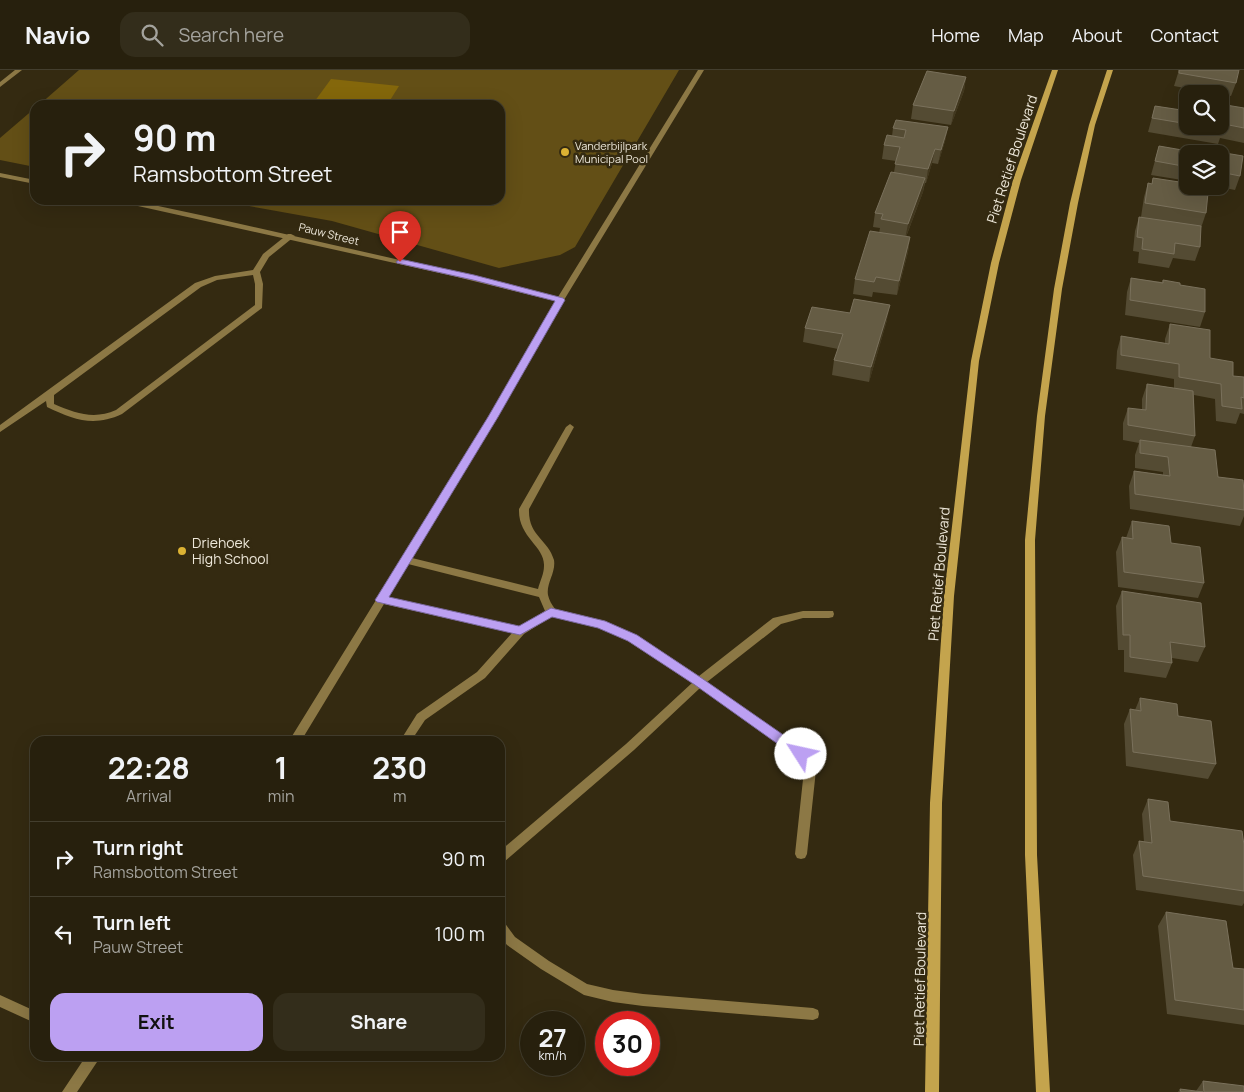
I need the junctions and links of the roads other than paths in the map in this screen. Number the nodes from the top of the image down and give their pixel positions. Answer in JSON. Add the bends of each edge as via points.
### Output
{"nodes":[{"id":1,"x":19,"y":70,"type":"edge"},
{"id":2,"x":701,"y":70,"type":"edge"},
{"id":3,"x":1055,"y":70,"type":"edge"},
{"id":4,"x":1110,"y":70,"type":"edge"},
{"id":5,"x":0,"y":85,"type":"edge"},
{"id":6,"x":0,"y":175,"type":"edge"},
{"id":7,"x":30,"y":181,"type":"edge"},
{"id":8,"x":144,"y":205,"type":"edge"},
{"id":9,"x":291,"y":236,"type":"junction"},
{"id":10,"x":256,"y":272,"type":"junction"},
{"id":11,"x":560,"y":300,"type":"junction"},
{"id":12,"x":50,"y":394,"type":"junction"},
{"id":13,"x":570,"y":428,"type":"dead end"},
{"id":14,"x":0,"y":429,"type":"edge"},
{"id":15,"x":406,"y":560,"type":"junction"},
{"id":16,"x":543,"y":594,"type":"junction"},
{"id":17,"x":381,"y":600,"type":"junction"},
{"id":18,"x":551,"y":612,"type":"junction"},
{"id":19,"x":829,"y":614,"type":"dead end"},
{"id":20,"x":520,"y":631,"type":"junction"},
{"id":21,"x":699,"y":682,"type":"junction"},
{"id":22,"x":298,"y":736,"type":"edge"},
{"id":23,"x":408,"y":736,"type":"edge"},
{"id":24,"x":505,"y":854,"type":"edge"},
{"id":25,"x":801,"y":854,"type":"dead end"},
{"id":26,"x":505,"y":933,"type":"edge"},
{"id":27,"x":0,"y":1001,"type":"edge"},
{"id":28,"x":813,"y":1014,"type":"dead end"},
{"id":29,"x":30,"y":1016,"type":"edge"},
{"id":30,"x":91,"y":1061,"type":"edge"},
{"id":31,"x":69,"y":1092,"type":"edge"},
{"id":32,"x":932,"y":1092,"type":"edge"},
{"id":33,"x":1043,"y":1092,"type":"edge"}],
"edges":[{"from":1,"to":5,"type":"street"},
{"from":2,"to":11,"type":"street"},
{"from":3,"to":32,"type":"street","name":"Piet Retief Boulevard","via":[[1016,180],[975,362],[949,596],[936,803]]},
{"from":4,"to":33,"type":"street","via":[[1092,126],[1058,289],[1041,416],[1030,540],[1031,855]]},
{"from":6,"to":7,"type":"street"},
{"from":8,"to":9,"type":"street","name":"Pauw Street"},
{"from":9,"to":10,"type":"street","via":[[266,256]]},
{"from":9,"to":11,"type":"street","name":"Pauw Street"},
{"from":10,"to":12,"type":"street","via":[[215,278],[198,285]]},
{"from":10,"to":12,"type":"street","via":[[259,306],[109,418],[74,417],[50,405]]},
{"from":11,"to":15,"type":"street"},
{"from":12,"to":14,"type":"street"},
{"from":13,"to":16,"type":"street","via":[[524,508],[523,516],[529,533],[547,556],[550,568]]},
{"from":15,"to":16,"type":"street"},
{"from":15,"to":17,"type":"street"},
{"from":16,"to":18,"type":"street"},
{"from":17,"to":20,"type":"street"},
{"from":17,"to":22,"type":"street"},
{"from":18,"to":20,"type":"street"},
{"from":18,"to":21,"type":"street","via":[[601,624],[632,638]]},
{"from":19,"to":21,"type":"street","via":[[790,615],[777,621]]},
{"from":20,"to":23,"type":"street","via":[[481,675],[436,704],[421,717]]},
{"from":21,"to":24,"type":"street","via":[[630,747]]},
{"from":21,"to":25,"type":"street","via":[[801,754],[807,762],[810,770]]},
{"from":26,"to":28,"type":"street","via":[[511,941],[584,989],[643,1000]]},
{"from":27,"to":29,"type":"street"},
{"from":30,"to":31,"type":"street"}]}
